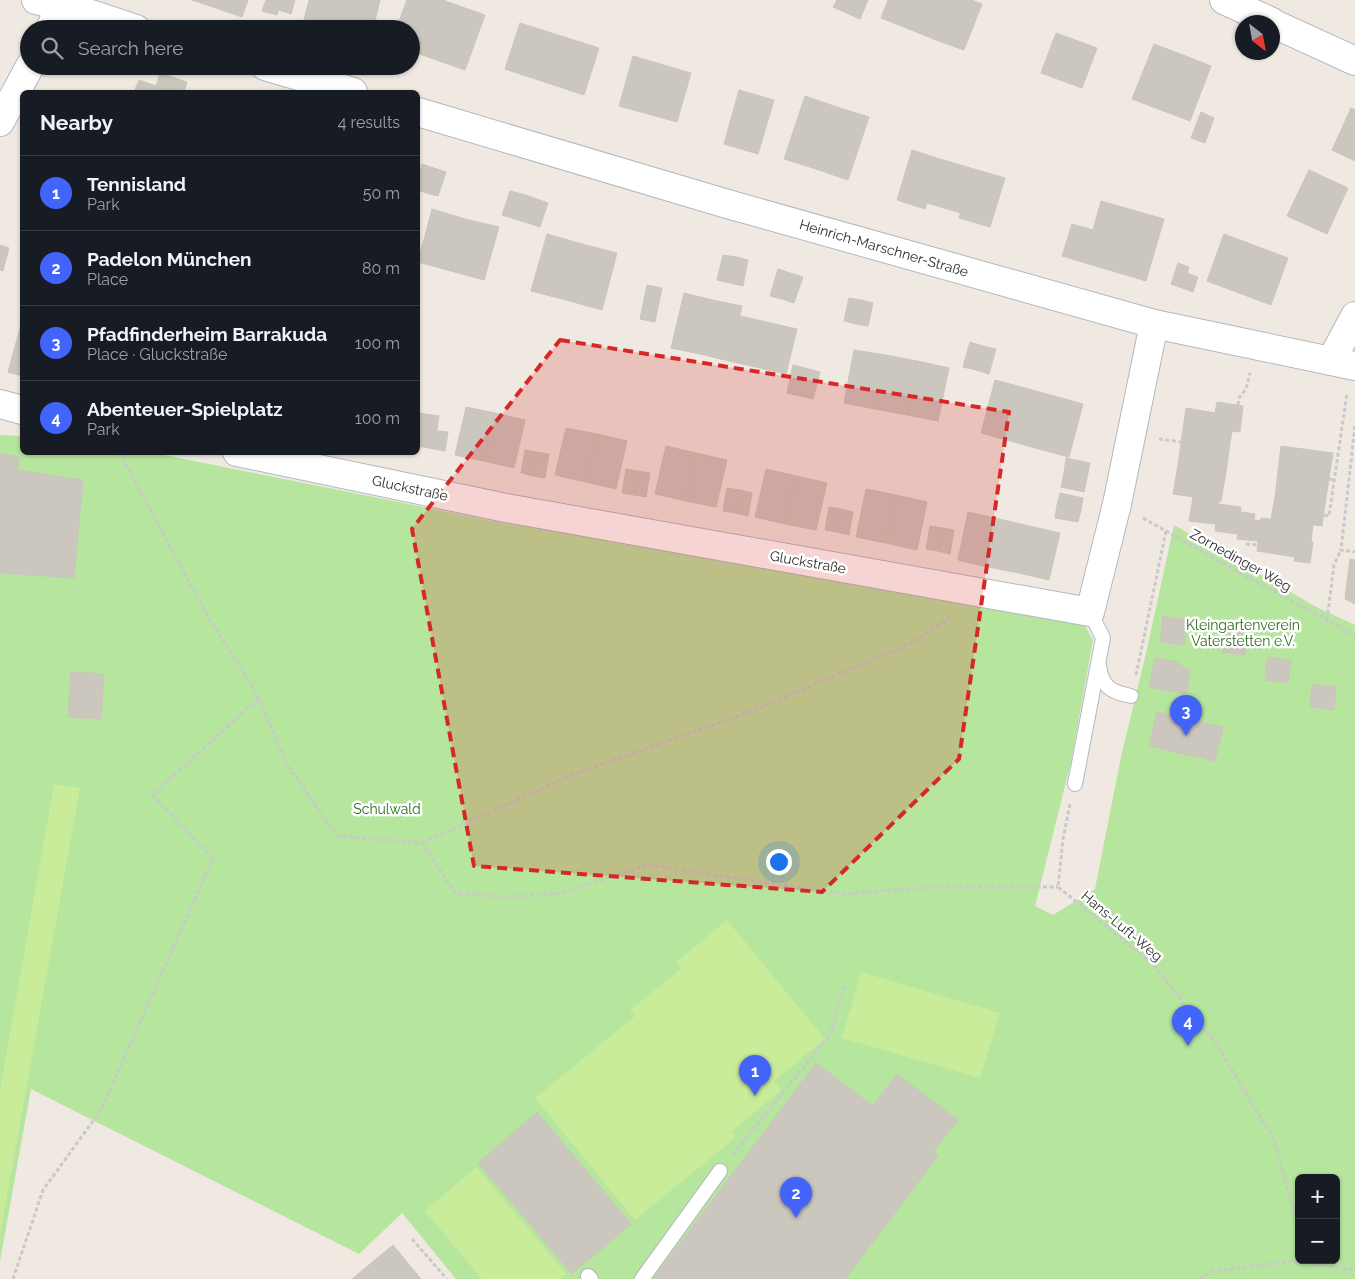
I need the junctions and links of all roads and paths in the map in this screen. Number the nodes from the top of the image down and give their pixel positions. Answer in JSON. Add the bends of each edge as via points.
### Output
{"nodes":[{"id":1,"x":1224,"y":0,"type":"edge"},
{"id":2,"x":96,"y":7,"type":"edge"},
{"id":3,"x":49,"y":12,"type":"edge"},
{"id":4,"x":1255,"y":15,"type":"edge"},
{"id":5,"x":120,"y":20,"type":"edge"},
{"id":6,"x":1280,"y":27,"type":"edge"},
{"id":7,"x":1355,"y":61,"type":"edge"},
{"id":8,"x":25,"y":75,"type":"edge"},
{"id":9,"x":295,"y":75,"type":"edge"},
{"id":10,"x":346,"y":90,"type":"edge"},
{"id":11,"x":420,"y":113,"type":"edge"},
{"id":12,"x":0,"y":122,"type":"edge"},
{"id":13,"x":1355,"y":316,"type":"edge"},
{"id":14,"x":1154,"y":324,"type":"junction"},
{"id":15,"x":1250,"y":370,"type":"dead end"},
{"id":16,"x":1345,"y":371,"type":"edge"},
{"id":17,"x":0,"y":404,"type":"edge"},
{"id":18,"x":1238,"y":405,"type":"dead end"},
{"id":19,"x":20,"y":409,"type":"edge"},
{"id":20,"x":1355,"y":426,"type":"edge"},
{"id":21,"x":1157,"y":439,"type":"dead end"},
{"id":22,"x":1181,"y":442,"type":"dead end"},
{"id":23,"x":121,"y":455,"type":"edge"},
{"id":24,"x":251,"y":455,"type":"edge"},
{"id":25,"x":1329,"y":479,"type":"dead end"},
{"id":26,"x":1334,"y":480,"type":"junction"},
{"id":27,"x":1117,"y":504,"type":"junction"},
{"id":28,"x":1324,"y":515,"type":"dead end"},
{"id":29,"x":1166,"y":532,"type":"junction"},
{"id":30,"x":1246,"y":544,"type":"dead end"},
{"id":31,"x":1258,"y":545,"type":"dead end"},
{"id":32,"x":1342,"y":550,"type":"junction"},
{"id":33,"x":1355,"y":552,"type":"edge"},
{"id":34,"x":986,"y":594,"type":"junction"},
{"id":35,"x":1090,"y":612,"type":"junction"},
{"id":36,"x":1327,"y":620,"type":"junction"},
{"id":37,"x":1355,"y":635,"type":"edge"},
{"id":38,"x":1098,"y":663,"type":"junction"},
{"id":39,"x":1131,"y":696,"type":"joint"},
{"id":40,"x":259,"y":698,"type":"junction"},
{"id":41,"x":1075,"y":784,"type":"joint"},
{"id":42,"x":422,"y":843,"type":"junction"},
{"id":43,"x":1058,"y":887,"type":"junction"},
{"id":44,"x":845,"y":983,"type":"dead end"},
{"id":45,"x":720,"y":1171,"type":"joint"},
{"id":46,"x":1296,"y":1219,"type":"edge"},
{"id":47,"x":412,"y":1239,"type":"dead end"},
{"id":48,"x":1295,"y":1262,"type":"edge"},
{"id":49,"x":1321,"y":1264,"type":"edge"},
{"id":50,"x":1355,"y":1270,"type":"edge"},
{"id":51,"x":13,"y":1279,"type":"edge"},
{"id":52,"x":447,"y":1279,"type":"edge"},
{"id":53,"x":642,"y":1279,"type":"edge"},
{"id":54,"x":1200,"y":1279,"type":"edge"}],
"edges":[{"from":1,"to":4,"type":"street"},
{"from":2,"to":3,"type":"street"},
{"from":2,"to":5,"type":"street"},
{"from":6,"to":7,"type":"street"},
{"from":8,"to":12,"type":"street"},
{"from":9,"to":10,"type":"street"},
{"from":11,"to":14,"type":"street","name":"Heinrich-Marschner-Straße","via":[[734,206]]},
{"from":13,"to":16,"type":"street"},
{"from":14,"to":16,"type":"street","name":"Heinrich-Marschner-Straße"},
{"from":14,"to":27,"type":"street"},
{"from":15,"to":18,"type":"path"},
{"from":16,"to":26,"type":"path"},
{"from":17,"to":19,"type":"street"},
{"from":20,"to":32,"type":"path"},
{"from":21,"to":22,"type":"path"},
{"from":23,"to":40,"type":"path","via":[[209,618]]},
{"from":24,"to":34,"type":"street","name":"Gluckstraße","via":[[506,508]]},
{"from":25,"to":26,"type":"path"},
{"from":26,"to":28,"type":"path","via":[[1329,516]]},
{"from":27,"to":29,"type":"path","name":"Zornedinger Weg"},
{"from":27,"to":35,"type":"street"},
{"from":29,"to":36,"type":"path","name":"Zornedinger Weg"},
{"from":29,"to":39,"type":"path"},
{"from":30,"to":31,"type":"path"},
{"from":32,"to":33,"type":"path"},
{"from":32,"to":36,"type":"path","via":[[1334,565]]},
{"from":34,"to":35,"type":"street","name":"Gluckstraße"},
{"from":34,"to":42,"type":"path","via":[[912,643],[749,712],[577,773]]},
{"from":35,"to":38,"type":"lane","via":[[1103,638]]},
{"from":36,"to":37,"type":"path","name":"Zornedinger Weg"},
{"from":38,"to":39,"type":"lane","via":[[1101,678],[1108,688]]},
{"from":38,"to":41,"type":"lane"},
{"from":40,"to":42,"type":"path","via":[[286,763],[337,836]]},
{"from":40,"to":51,"type":"path","via":[[152,795],[213,858],[101,1110],[43,1190]]},
{"from":41,"to":43,"type":"path","via":[[1063,839]]},
{"from":42,"to":43,"type":"path","via":[[455,893],[500,897],[562,893],[648,865],[843,894],[934,887]]},
{"from":43,"to":46,"type":"path","name":"Hans-Luft-Weg","via":[[1153,964],[1216,1042],[1273,1138]]},
{"from":44,"to":45,"type":"path","via":[[831,1033]]},
{"from":45,"to":53,"type":"lane"},
{"from":47,"to":52,"type":"path"},
{"from":48,"to":54,"type":"path","via":[[1212,1270]]},
{"from":49,"to":50,"type":"path"}]}
